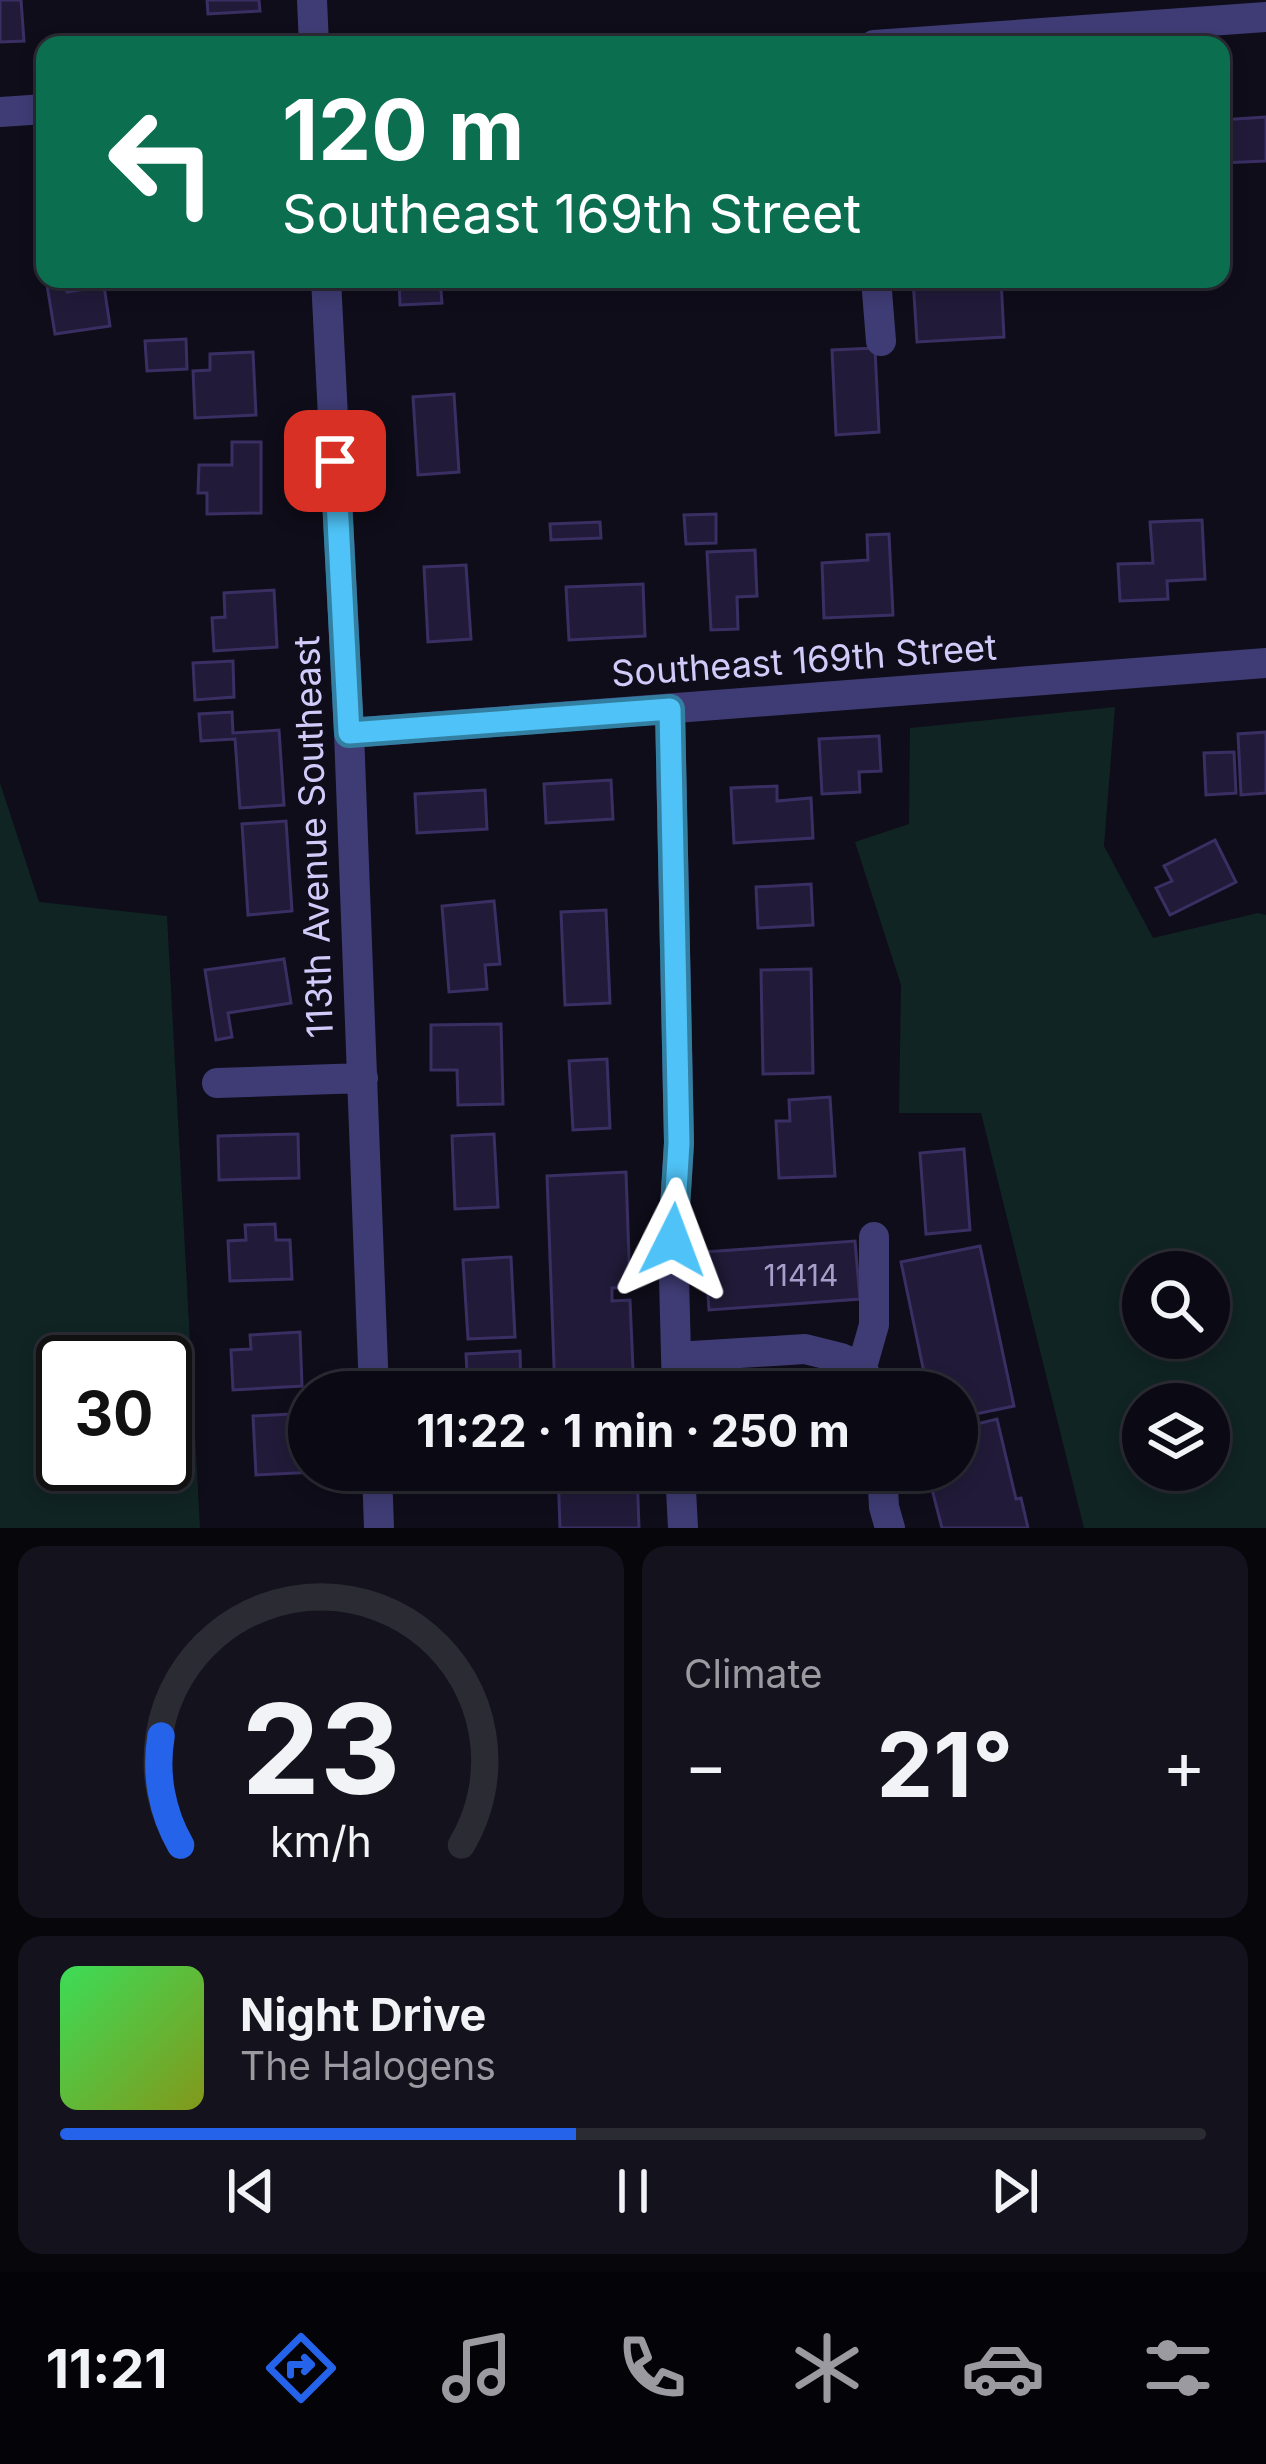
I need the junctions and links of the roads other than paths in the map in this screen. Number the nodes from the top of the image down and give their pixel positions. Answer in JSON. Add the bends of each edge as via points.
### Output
{"nodes":[{"id":1,"x":312,"y":0,"type":"edge"},
{"id":2,"x":1168,"y":12,"type":"edge"},
{"id":3,"x":1266,"y":16,"type":"edge"},
{"id":4,"x":314,"y":36,"type":"edge"},
{"id":5,"x":954,"y":36,"type":"edge"},
{"id":6,"x":36,"y":110,"type":"edge"},
{"id":7,"x":0,"y":112,"type":"edge"},
{"id":8,"x":326,"y":288,"type":"edge"},
{"id":9,"x":877,"y":288,"type":"edge"},
{"id":10,"x":880,"y":341,"type":"dead end"},
{"id":11,"x":1266,"y":663,"type":"edge"},
{"id":12,"x":670,"y":709,"type":"junction"},
{"id":13,"x":349,"y":733,"type":"junction"},
{"id":14,"x":363,"y":1078,"type":"junction"},
{"id":15,"x":218,"y":1083,"type":"dead end"},
{"id":16,"x":874,"y":1237,"type":"dead end"},
{"id":17,"x":676,"y":1357,"type":"junction"},
{"id":18,"x":373,"y":1371,"type":"edge"},
{"id":19,"x":676,"y":1371,"type":"edge"},
{"id":20,"x":858,"y":1371,"type":"edge"},
{"id":21,"x":869,"y":1371,"type":"edge"},
{"id":22,"x":378,"y":1491,"type":"edge"},
{"id":23,"x":681,"y":1491,"type":"edge"},
{"id":24,"x":883,"y":1491,"type":"edge"},
{"id":25,"x":379,"y":1528,"type":"edge"},
{"id":26,"x":683,"y":1528,"type":"edge"},
{"id":27,"x":890,"y":1528,"type":"edge"}],
"edges":[{"from":1,"to":4,"type":"street"},
{"from":2,"to":3,"type":"street"},
{"from":2,"to":5,"type":"street"},
{"from":6,"to":7,"type":"street"},
{"from":8,"to":13,"type":"street","name":"113th Avenue Southeast"},
{"from":9,"to":10,"type":"street"},
{"from":11,"to":12,"type":"street","name":"Southeast 169th Street"},
{"from":12,"to":13,"type":"street","name":"Southeast 169th Street"},
{"from":12,"to":17,"type":"street"},
{"from":13,"to":14,"type":"street","name":"113th Avenue Southeast"},
{"from":14,"to":15,"type":"street"},
{"from":14,"to":18,"type":"street","name":"113th Avenue Southeast"},
{"from":16,"to":21,"type":"street"},
{"from":17,"to":19,"type":"street"},
{"from":17,"to":20,"type":"street","via":[[806,1349]]},
{"from":22,"to":25,"type":"street"},
{"from":23,"to":26,"type":"street"},
{"from":24,"to":27,"type":"street"}]}
